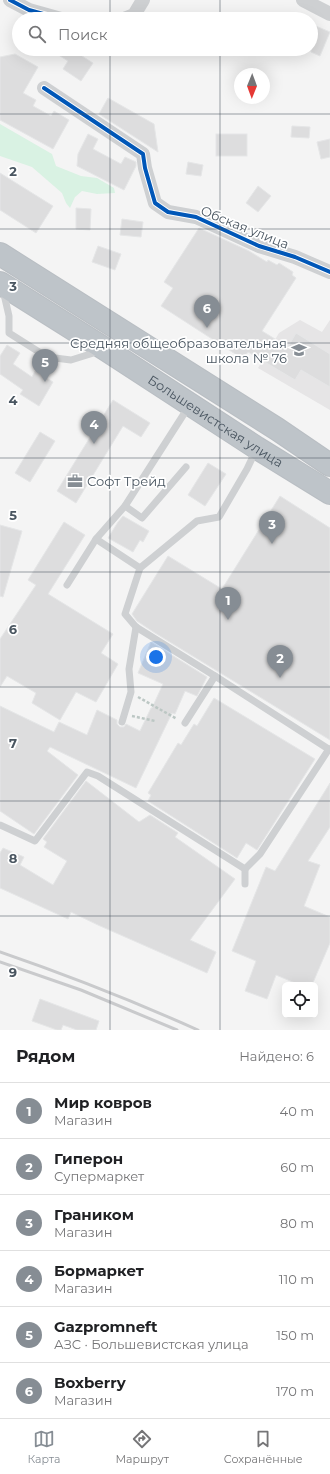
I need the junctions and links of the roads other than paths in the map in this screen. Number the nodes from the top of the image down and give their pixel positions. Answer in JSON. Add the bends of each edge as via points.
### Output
{"nodes":[{"id":1,"x":10,"y":0,"type":"edge"},
{"id":2,"x":144,"y":0,"type":"edge"},
{"id":3,"x":304,"y":0,"type":"edge"},
{"id":4,"x":36,"y":12,"type":"edge"},
{"id":5,"x":136,"y":12,"type":"edge"},
{"id":6,"x":330,"y":14,"type":"edge"},
{"id":7,"x":44,"y":88,"type":"dead end"},
{"id":8,"x":0,"y":254,"type":"edge"},
{"id":9,"x":330,"y":272,"type":"edge"},
{"id":10,"x":1,"y":284,"type":"edge"},
{"id":11,"x":105,"y":349,"type":"junction"},
{"id":12,"x":190,"y":404,"type":"junction"},
{"id":13,"x":256,"y":448,"type":"junction"},
{"id":14,"x":330,"y":465,"type":"edge"},
{"id":15,"x":186,"y":467,"type":"dead end"},
{"id":16,"x":330,"y":493,"type":"edge"},
{"id":17,"x":125,"y":506,"type":"junction"},
{"id":18,"x":96,"y":539,"type":"junction"},
{"id":19,"x":140,"y":568,"type":"junction"},
{"id":20,"x":67,"y":585,"type":"dead end"},
{"id":21,"x":136,"y":627,"type":"junction"},
{"id":22,"x":215,"y":676,"type":"junction"},
{"id":23,"x":122,"y":722,"type":"dead end"},
{"id":24,"x":185,"y":723,"type":"road end"},
{"id":25,"x":330,"y":750,"type":"edge"},
{"id":26,"x":0,"y":825,"type":"edge"},
{"id":27,"x":244,"y":869,"type":"junction"},
{"id":28,"x":244,"y":884,"type":"dead end"}],
"edges":[{"from":1,"to":4,"type":"street"},
{"from":2,"to":5,"type":"street"},
{"from":3,"to":6,"type":"street"},
{"from":7,"to":9,"type":"street","name":"Обская улица","via":[[143,154],[155,203],[168,212],[196,217],[257,250],[295,257]]},
{"from":8,"to":14,"type":"highway","name":"Большевистская улица"},
{"from":10,"to":11,"type":"highway","name":"Большевистская улица"},
{"from":10,"to":11,"type":"lane","via":[[9,316],[8,333],[47,357],[71,360]]},
{"from":11,"to":12,"type":"highway","name":"Большевистская улица"},
{"from":12,"to":13,"type":"highway","name":"Большевистская улица"},
{"from":12,"to":17,"type":"lane"},
{"from":13,"to":16,"type":"highway","name":"Большевистская улица"},
{"from":13,"to":19,"type":"lane","via":[[219,517],[197,521]]},
{"from":15,"to":17,"type":"lane","via":[[142,518]]},
{"from":17,"to":18,"type":"lane"},
{"from":18,"to":19,"type":"lane"},
{"from":18,"to":20,"type":"lane"},
{"from":19,"to":21,"type":"lane","via":[[125,614]]},
{"from":21,"to":22,"type":"lane"},
{"from":21,"to":23,"type":"lane","via":[[129,669],[131,692]]},
{"from":22,"to":24,"type":"lane"},
{"from":22,"to":25,"type":"lane"},
{"from":25,"to":27,"type":"lane","via":[[260,854]]},
{"from":26,"to":27,"type":"lane","via":[[34,841],[87,772],[98,776]]},
{"from":27,"to":28,"type":"lane"}]}
